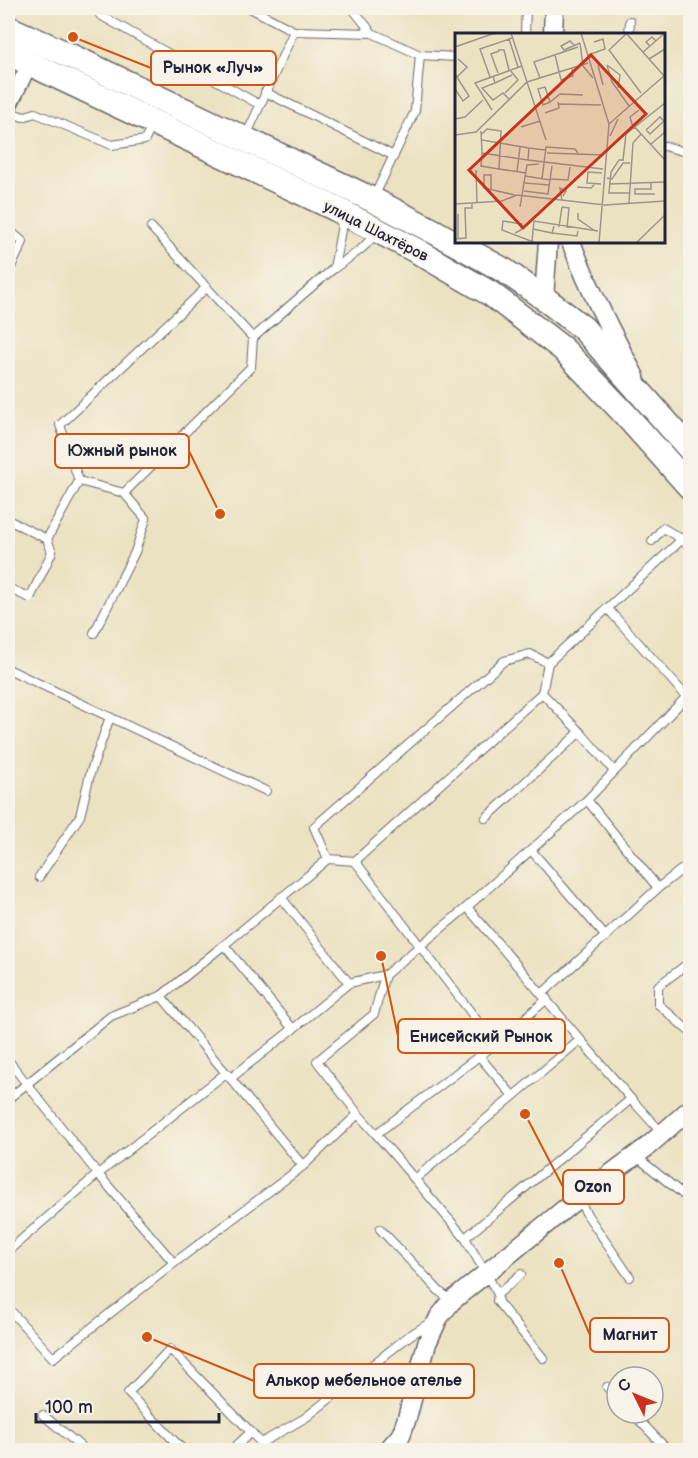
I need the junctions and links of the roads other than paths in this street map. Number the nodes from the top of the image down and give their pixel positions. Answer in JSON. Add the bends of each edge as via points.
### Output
{"nodes":[{"id":1,"x":250,"y":8,"type":"edge"},
{"id":2,"x":352,"y":8,"type":"edge"},
{"id":3,"x":526,"y":8,"type":"edge"},
{"id":4,"x":554,"y":8,"type":"edge"},
{"id":5,"x":100,"y":15,"type":"dead end"},
{"id":6,"x":630,"y":21,"type":"dead end"},
{"id":7,"x":8,"y":28,"type":"edge"},
{"id":8,"x":294,"y":31,"type":"junction"},
{"id":9,"x":372,"y":33,"type":"junction"},
{"id":10,"x":525,"y":33,"type":"edge"},
{"id":11,"x":553,"y":33,"type":"edge"},
{"id":12,"x":629,"y":33,"type":"edge"},
{"id":13,"x":8,"y":53,"type":"edge"},
{"id":14,"x":420,"y":55,"type":"junction"},
{"id":15,"x":455,"y":57,"type":"edge"},
{"id":16,"x":30,"y":63,"type":"junction"},
{"id":17,"x":265,"y":92,"type":"junction"},
{"id":18,"x":260,"y":105,"type":"junction"},
{"id":19,"x":8,"y":109,"type":"edge"},
{"id":20,"x":153,"y":123,"type":"junction"},
{"id":21,"x":245,"y":138,"type":"junction"},
{"id":22,"x":665,"y":147,"type":"edge"},
{"id":23,"x":690,"y":150,"type":"edge"},
{"id":24,"x":394,"y":156,"type":"junction"},
{"id":25,"x":373,"y":200,"type":"junction"},
{"id":26,"x":334,"y":208,"type":"junction"},
{"id":27,"x":151,"y":227,"type":"dead end"},
{"id":28,"x":8,"y":229,"type":"edge"},
{"id":29,"x":377,"y":230,"type":"junction"},
{"id":30,"x":446,"y":234,"type":"edge"},
{"id":31,"x":460,"y":243,"type":"edge"},
{"id":32,"x":548,"y":243,"type":"edge"},
{"id":33,"x":571,"y":243,"type":"edge"},
{"id":34,"x":334,"y":268,"type":"junction"},
{"id":35,"x":8,"y":273,"type":"edge"},
{"id":36,"x":207,"y":287,"type":"junction"},
{"id":37,"x":544,"y":298,"type":"junction"},
{"id":38,"x":527,"y":321,"type":"junction"},
{"id":39,"x":253,"y":338,"type":"junction"},
{"id":40,"x":647,"y":400,"type":"junction"},
{"id":41,"x":690,"y":449,"type":"edge"},
{"id":42,"x":78,"y":481,"type":"junction"},
{"id":43,"x":690,"y":487,"type":"edge"},
{"id":44,"x":124,"y":493,"type":"junction"},
{"id":45,"x":8,"y":520,"type":"edge"},
{"id":46,"x":690,"y":532,"type":"edge"},
{"id":47,"x":48,"y":539,"type":"junction"},
{"id":48,"x":683,"y":540,"type":"junction"},
{"id":49,"x":652,"y":541,"type":"dead end"},
{"id":50,"x":690,"y":548,"type":"edge"},
{"id":51,"x":8,"y":588,"type":"edge"},
{"id":52,"x":609,"y":609,"type":"junction"},
{"id":53,"x":94,"y":633,"type":"dead end"},
{"id":54,"x":548,"y":663,"type":"junction"},
{"id":55,"x":8,"y":669,"type":"edge"},
{"id":56,"x":542,"y":693,"type":"junction"},
{"id":57,"x":688,"y":695,"type":"edge"},
{"id":58,"x":111,"y":717,"type":"junction"},
{"id":59,"x":580,"y":732,"type":"junction"},
{"id":60,"x":614,"y":771,"type":"junction"},
{"id":61,"x":266,"y":791,"type":"dead end"},
{"id":62,"x":587,"y":800,"type":"junction"},
{"id":63,"x":486,"y":818,"type":"dead end"},
{"id":64,"x":531,"y":850,"type":"junction"},
{"id":65,"x":328,"y":859,"type":"junction"},
{"id":66,"x":355,"y":861,"type":"junction"},
{"id":67,"x":681,"y":870,"type":"dead end"},
{"id":68,"x":39,"y":877,"type":"dead end"},
{"id":69,"x":658,"y":888,"type":"junction"},
{"id":70,"x":281,"y":897,"type":"junction"},
{"id":71,"x":467,"y":907,"type":"junction"},
{"id":72,"x":606,"y":937,"type":"junction"},
{"id":73,"x":224,"y":945,"type":"junction"},
{"id":74,"x":419,"y":946,"type":"junction"},
{"id":75,"x":690,"y":962,"type":"edge"},
{"id":76,"x":385,"y":975,"type":"junction"},
{"id":77,"x":349,"y":983,"type":"junction"},
{"id":78,"x":160,"y":996,"type":"junction"},
{"id":79,"x":544,"y":997,"type":"junction"},
{"id":80,"x":293,"y":1029,"type":"junction"},
{"id":81,"x":690,"y":1032,"type":"edge"},
{"id":82,"x":580,"y":1040,"type":"junction"},
{"id":83,"x":495,"y":1044,"type":"junction"},
{"id":84,"x":479,"y":1056,"type":"junction"},
{"id":85,"x":8,"y":1060,"type":"edge"},
{"id":86,"x":229,"y":1076,"type":"junction"},
{"id":87,"x":26,"y":1084,"type":"junction"},
{"id":88,"x":513,"y":1096,"type":"junction"},
{"id":89,"x":8,"y":1099,"type":"edge"},
{"id":90,"x":631,"y":1099,"type":"junction"},
{"id":91,"x":690,"y":1109,"type":"edge"},
{"id":92,"x":358,"y":1114,"type":"junction"},
{"id":93,"x":376,"y":1134,"type":"junction"},
{"id":94,"x":663,"y":1134,"type":"junction"},
{"id":95,"x":636,"y":1156,"type":"junction"},
{"id":96,"x":303,"y":1166,"type":"junction"},
{"id":97,"x":98,"y":1174,"type":"junction"},
{"id":98,"x":415,"y":1179,"type":"junction"},
{"id":99,"x":685,"y":1196,"type":"dead end"},
{"id":100,"x":578,"y":1198,"type":"junction"},
{"id":101,"x":380,"y":1229,"type":"dead end"},
{"id":102,"x":465,"y":1238,"type":"junction"},
{"id":103,"x":8,"y":1251,"type":"edge"},
{"id":104,"x":174,"y":1263,"type":"junction"},
{"id":105,"x":486,"y":1273,"type":"junction"},
{"id":106,"x":521,"y":1274,"type":"dead end"},
{"id":107,"x":630,"y":1277,"type":"dead end"},
{"id":108,"x":498,"y":1294,"type":"junction"},
{"id":109,"x":452,"y":1301,"type":"junction"},
{"id":110,"x":8,"y":1308,"type":"edge"},
{"id":111,"x":439,"y":1317,"type":"junction"},
{"id":112,"x":543,"y":1358,"type":"dead end"},
{"id":113,"x":43,"y":1415,"type":"dead end"},
{"id":114,"x":643,"y":1425,"type":"edge"},
{"id":115,"x":251,"y":1432,"type":"junction"},
{"id":116,"x":665,"y":1448,"type":"edge"},
{"id":117,"x":86,"y":1450,"type":"edge"},
{"id":118,"x":183,"y":1450,"type":"edge"},
{"id":119,"x":232,"y":1450,"type":"edge"},
{"id":120,"x":388,"y":1450,"type":"edge"},
{"id":121,"x":654,"y":1450,"type":"edge"}],
"edges":[{"from":1,"to":8,"type":"lane"},
{"from":2,"to":9,"type":"lane"},
{"from":3,"to":10,"type":"lane"},
{"from":4,"to":11,"type":"street"},
{"from":5,"to":18,"type":"lane"},
{"from":6,"to":12,"type":"lane"},
{"from":7,"to":21,"type":"main road","name":"улица Шахтёров"},
{"from":8,"to":9,"type":"lane"},
{"from":8,"to":17,"type":"lane"},
{"from":9,"to":14,"type":"lane"},
{"from":13,"to":16,"type":"main road","name":"улица Шахтёров"},
{"from":14,"to":15,"type":"lane"},
{"from":14,"to":24,"type":"lane","via":[[415,111]]},
{"from":16,"to":19,"type":"street"},
{"from":16,"to":20,"type":"main road","name":"улица Шахтёров"},
{"from":17,"to":18,"type":"lane"},
{"from":17,"to":24,"type":"lane"},
{"from":18,"to":21,"type":"lane"},
{"from":19,"to":20,"type":"lane","via":[[23,117],[35,113],[112,145],[145,140]]},
{"from":20,"to":26,"type":"main road","name":"улица Шахтёров"},
{"from":21,"to":25,"type":"main road","name":"улица Шахтёров"},
{"from":22,"to":23,"type":"lane"},
{"from":24,"to":25,"type":"lane"},
{"from":25,"to":30,"type":"main road","name":"улица Шахтёров"},
{"from":26,"to":29,"type":"main road","name":"улица Шахтёров"},
{"from":26,"to":34,"type":"lane","via":[[342,225]]},
{"from":27,"to":36,"type":"lane"},
{"from":28,"to":35,"type":"lane","via":[[23,242]]},
{"from":29,"to":34,"type":"lane","via":[[369,243]]},
{"from":29,"to":38,"type":"main road","name":"улица Шахтёров","via":[[491,294]]},
{"from":31,"to":37,"type":"main road","name":"улица Шахтёров"},
{"from":32,"to":37,"type":"street"},
{"from":33,"to":40,"type":"street","via":[[601,313]]},
{"from":34,"to":39,"type":"lane"},
{"from":36,"to":39,"type":"lane"},
{"from":36,"to":42,"type":"lane","via":[[60,425]]},
{"from":37,"to":38,"type":"main road"},
{"from":37,"to":40,"type":"main road","name":"улица Шахтёров","via":[[583,328]]},
{"from":38,"to":43,"type":"main road","name":"улица Шахтёров","via":[[563,349]]},
{"from":39,"to":44,"type":"lane","via":[[251,367]]},
{"from":40,"to":41,"type":"main road","name":"улица Шахтёров"},
{"from":42,"to":44,"type":"lane"},
{"from":42,"to":47,"type":"lane"},
{"from":44,"to":53,"type":"lane","via":[[146,519],[135,552]]},
{"from":45,"to":47,"type":"lane"},
{"from":46,"to":48,"type":"lane"},
{"from":47,"to":51,"type":"lane","via":[[52,552],[30,598]]},
{"from":48,"to":49,"type":"lane","via":[[663,528]]},
{"from":48,"to":50,"type":"lane"},
{"from":48,"to":52,"type":"lane"},
{"from":52,"to":54,"type":"lane"},
{"from":52,"to":57,"type":"lane"},
{"from":54,"to":56,"type":"lane"},
{"from":54,"to":65,"type":"lane","via":[[530,654],[504,661],[314,827]]},
{"from":55,"to":58,"type":"lane"},
{"from":56,"to":59,"type":"lane"},
{"from":56,"to":66,"type":"lane"},
{"from":57,"to":60,"type":"lane"},
{"from":58,"to":61,"type":"lane"},
{"from":58,"to":68,"type":"lane","via":[[90,774],[80,816]]},
{"from":59,"to":60,"type":"lane"},
{"from":59,"to":63,"type":"lane"},
{"from":60,"to":62,"type":"lane"},
{"from":62,"to":64,"type":"lane"},
{"from":62,"to":69,"type":"lane"},
{"from":64,"to":71,"type":"lane"},
{"from":64,"to":72,"type":"lane"},
{"from":65,"to":66,"type":"lane"},
{"from":65,"to":70,"type":"lane"},
{"from":66,"to":74,"type":"lane"},
{"from":67,"to":69,"type":"lane"},
{"from":69,"to":72,"type":"lane"},
{"from":70,"to":73,"type":"lane"},
{"from":70,"to":77,"type":"lane"},
{"from":71,"to":74,"type":"lane"},
{"from":71,"to":79,"type":"lane"},
{"from":72,"to":79,"type":"lane"},
{"from":73,"to":78,"type":"lane"},
{"from":73,"to":80,"type":"lane"},
{"from":74,"to":76,"type":"lane"},
{"from":74,"to":83,"type":"lane"},
{"from":75,"to":81,"type":"lane","via":[[658,986],[658,1004]]},
{"from":76,"to":77,"type":"lane"},
{"from":76,"to":92,"type":"lane","via":[[375,1014],[317,1061]]},
{"from":77,"to":80,"type":"lane"},
{"from":78,"to":86,"type":"lane"},
{"from":78,"to":87,"type":"lane","via":[[111,1016]]},
{"from":79,"to":82,"type":"lane"},
{"from":79,"to":83,"type":"lane"},
{"from":80,"to":86,"type":"lane"},
{"from":82,"to":88,"type":"lane"},
{"from":82,"to":90,"type":"lane"},
{"from":83,"to":84,"type":"lane"},
{"from":84,"to":88,"type":"lane"},
{"from":84,"to":93,"type":"lane"},
{"from":85,"to":87,"type":"lane"},
{"from":86,"to":96,"type":"lane"},
{"from":86,"to":97,"type":"lane"},
{"from":87,"to":89,"type":"lane"},
{"from":87,"to":97,"type":"lane"},
{"from":88,"to":98,"type":"lane"},
{"from":90,"to":94,"type":"lane"},
{"from":90,"to":102,"type":"lane"},
{"from":91,"to":94,"type":"street"},
{"from":92,"to":93,"type":"lane"},
{"from":92,"to":96,"type":"lane"},
{"from":93,"to":98,"type":"lane"},
{"from":94,"to":95,"type":"street"},
{"from":95,"to":99,"type":"lane"},
{"from":95,"to":100,"type":"street"},
{"from":96,"to":104,"type":"lane"},
{"from":97,"to":103,"type":"lane"},
{"from":97,"to":104,"type":"lane"},
{"from":98,"to":102,"type":"lane"},
{"from":100,"to":105,"type":"street"},
{"from":100,"to":107,"type":"lane"},
{"from":101,"to":109,"type":"lane"},
{"from":102,"to":105,"type":"lane"},
{"from":104,"to":110,"type":"lane","via":[[53,1358]]},
{"from":105,"to":108,"type":"lane"},
{"from":105,"to":109,"type":"street"},
{"from":106,"to":108,"type":"lane"},
{"from":108,"to":112,"type":"lane","via":[[497,1301]]},
{"from":109,"to":111,"type":"street"},
{"from":111,"to":115,"type":"lane","via":[[305,1418],[261,1443]]},
{"from":111,"to":120,"type":"street","via":[[427,1343],[401,1435]]},
{"from":113,"to":117,"type":"lane"},
{"from":114,"to":116,"type":"lane"},
{"from":115,"to":118,"type":"lane","via":[[170,1349],[128,1393]]},
{"from":115,"to":119,"type":"lane"},
{"from":116,"to":121,"type":"lane"}]}
